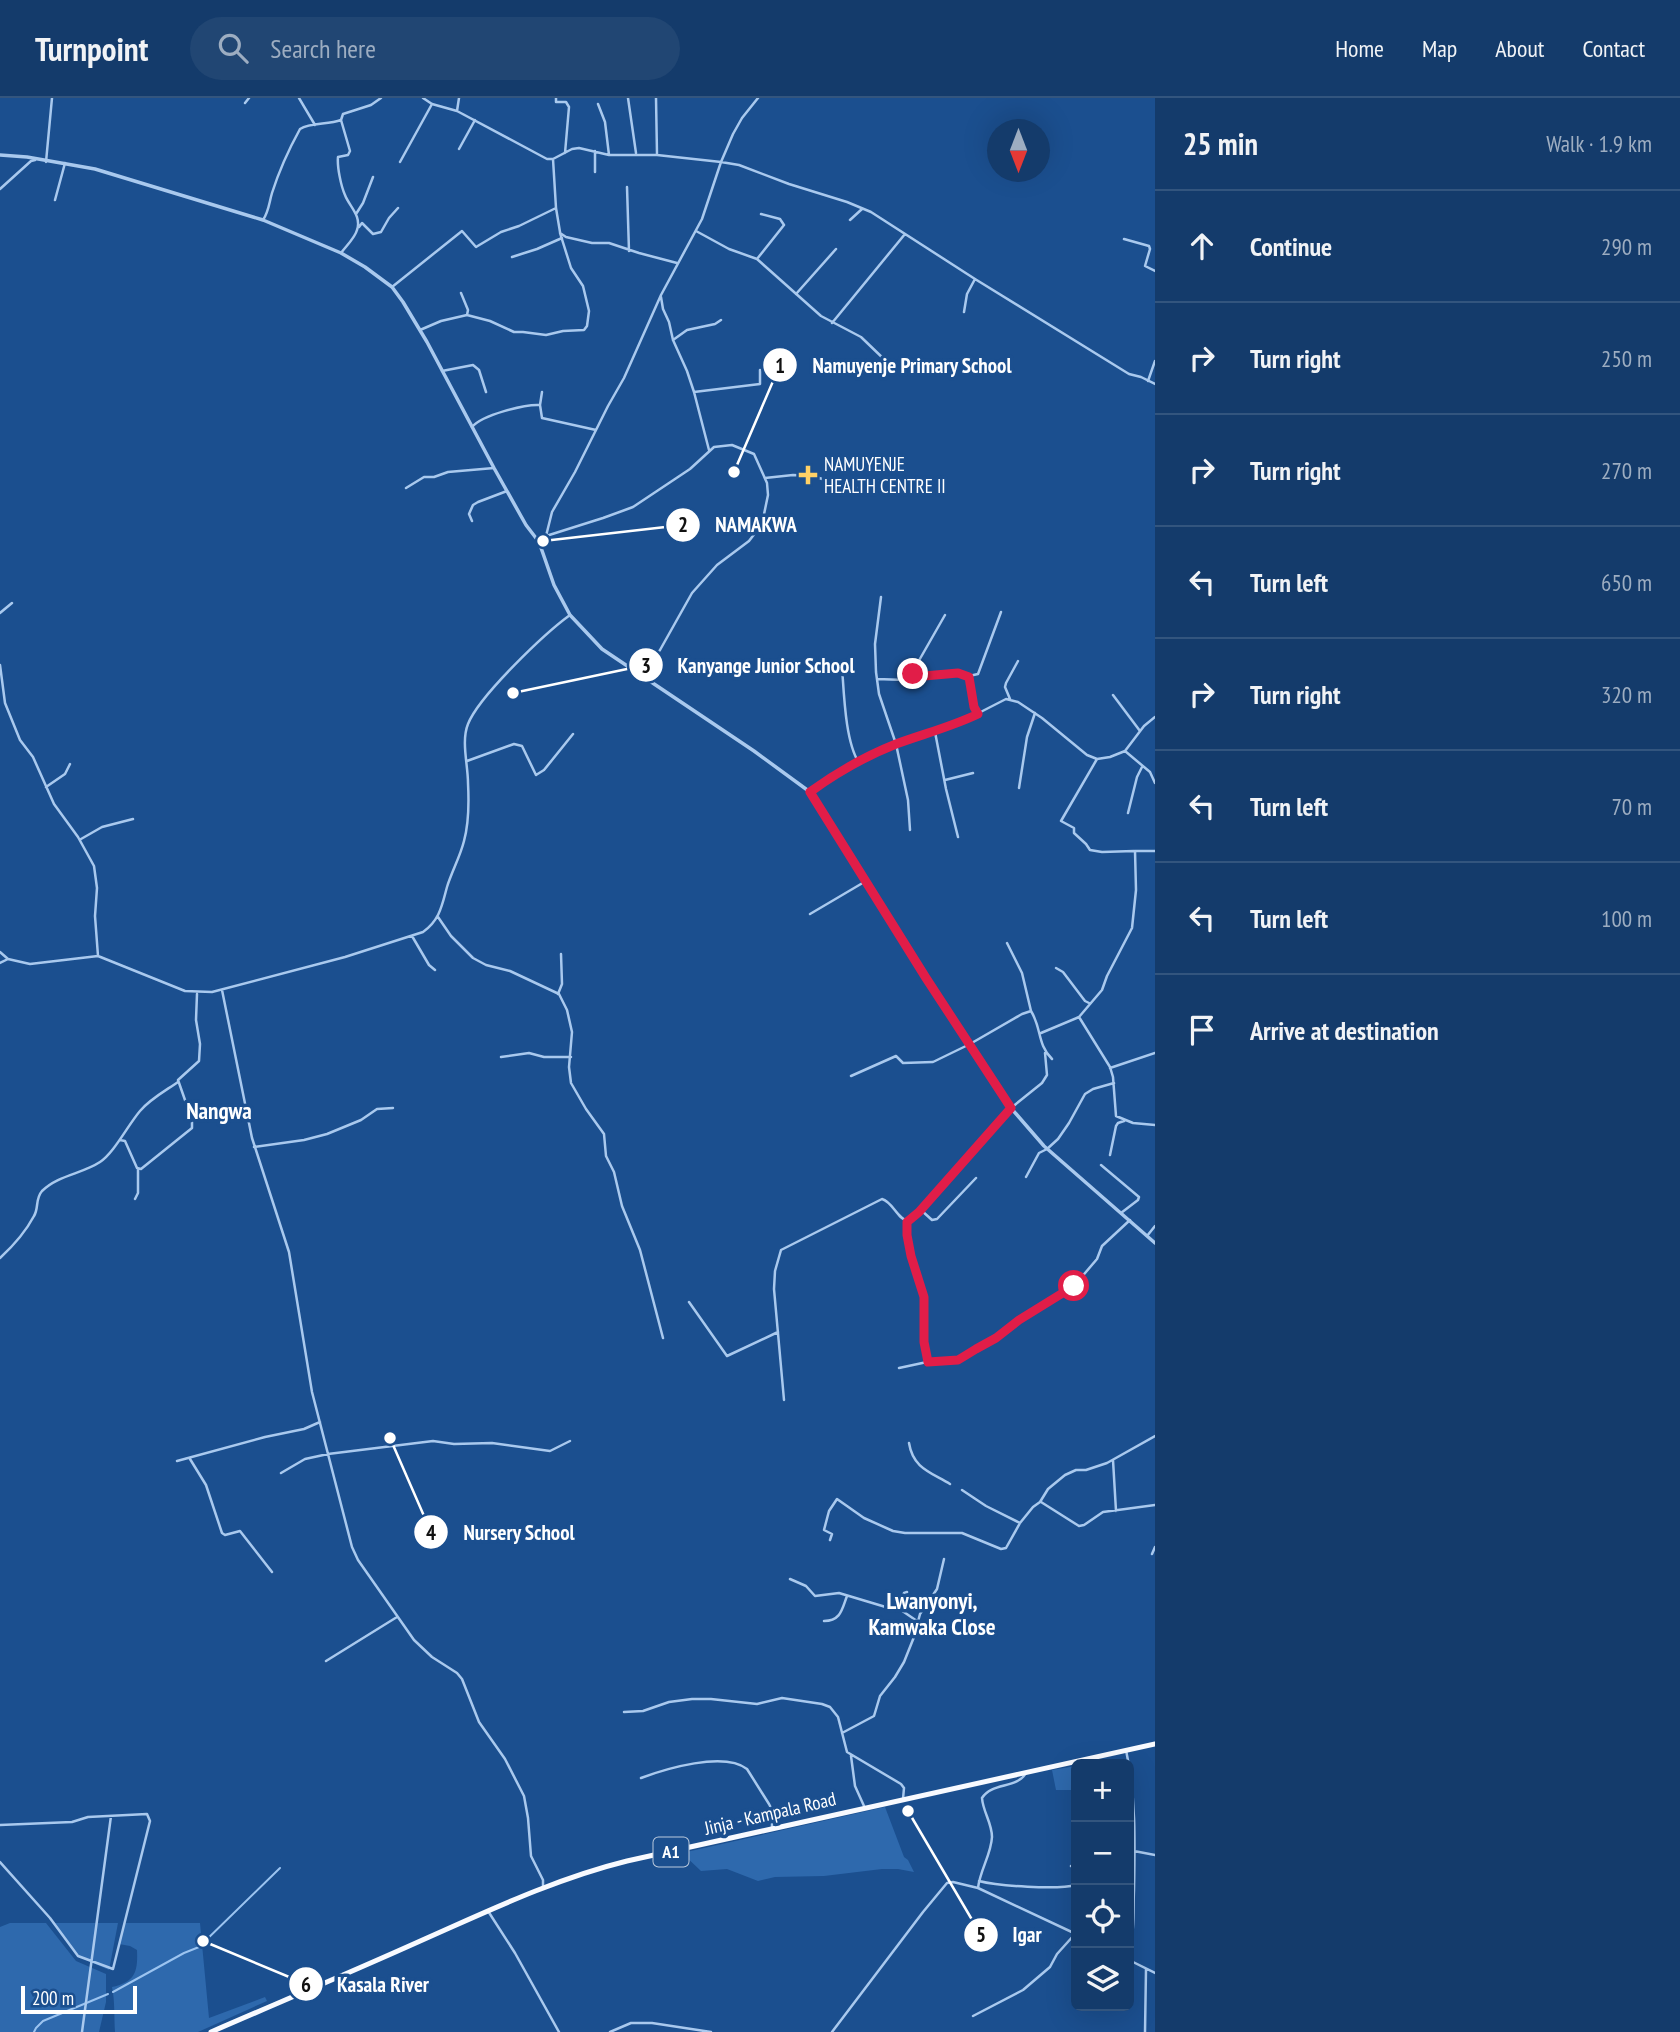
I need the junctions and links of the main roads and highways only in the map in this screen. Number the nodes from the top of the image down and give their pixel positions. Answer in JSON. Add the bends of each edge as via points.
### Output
{"nodes":[{"id":1,"x":1155,"y":1744,"type":"edge"},
{"id":2,"x":211,"y":2032,"type":"edge"}],
"edges":[{"from":1,"to":2,"type":"highway","name":"Jinja - Kampala Road","number":"A1","via":[[607,1866],[542,1888]]}]}
